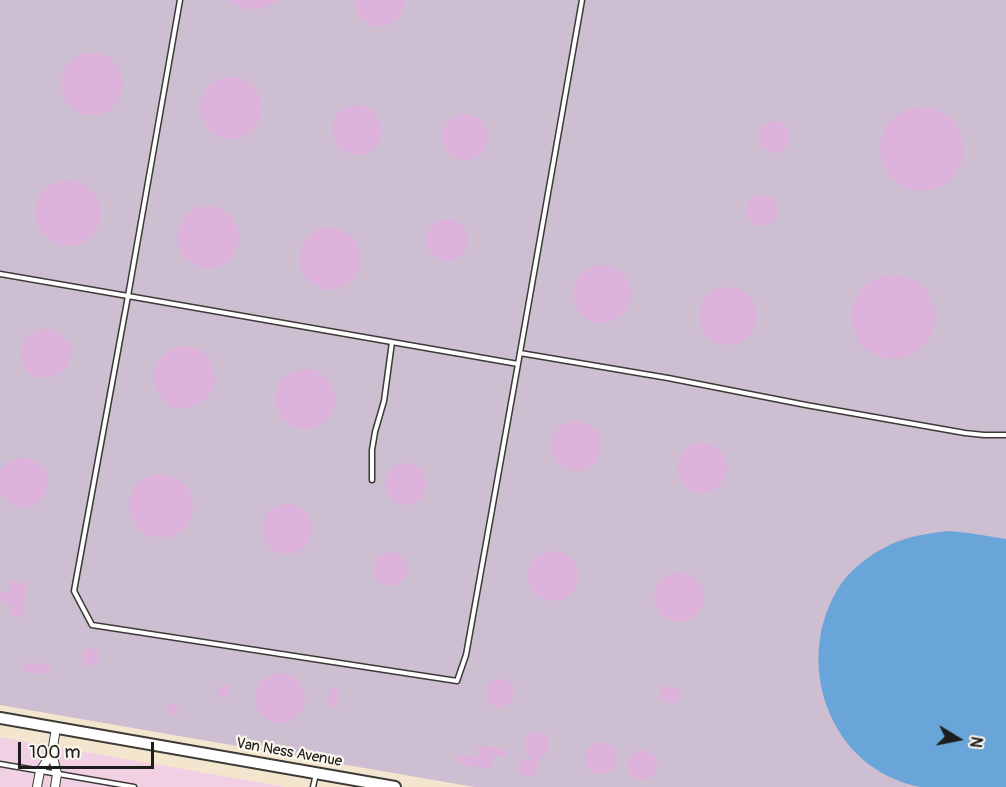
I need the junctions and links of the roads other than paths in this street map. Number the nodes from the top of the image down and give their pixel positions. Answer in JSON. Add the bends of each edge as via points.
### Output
{"nodes":[{"id":1,"x":180,"y":0,"type":"edge"},
{"id":2,"x":582,"y":0,"type":"edge"},
{"id":3,"x":0,"y":274,"type":"edge"},
{"id":4,"x":128,"y":296,"type":"junction"},
{"id":5,"x":392,"y":342,"type":"junction"},
{"id":6,"x":520,"y":353,"type":"junction"},
{"id":7,"x":518,"y":364,"type":"junction"},
{"id":8,"x":1006,"y":435,"type":"edge"},
{"id":9,"x":372,"y":480,"type":"dead end"},
{"id":10,"x":0,"y":718,"type":"edge"},
{"id":11,"x":56,"y":728,"type":"junction"},
{"id":12,"x":52,"y":753,"type":"junction"},
{"id":13,"x":0,"y":764,"type":"edge"},
{"id":14,"x":40,"y":771,"type":"junction"},
{"id":15,"x":316,"y":773,"type":"junction"},
{"id":16,"x":57,"y":774,"type":"junction"},
{"id":17,"x":38,"y":787,"type":"edge"},
{"id":18,"x":55,"y":787,"type":"edge"},
{"id":19,"x":134,"y":787,"type":"edge"},
{"id":20,"x":313,"y":787,"type":"edge"},
{"id":21,"x":395,"y":787,"type":"edge"}],
"edges":[{"from":1,"to":4,"type":"lane"},
{"from":2,"to":6,"type":"lane"},
{"from":3,"to":4,"type":"lane"},
{"from":4,"to":5,"type":"lane"},
{"from":4,"to":7,"type":"lane","via":[[74,591],[92,625],[457,681],[466,655]]},
{"from":5,"to":7,"type":"lane"},
{"from":5,"to":9,"type":"lane","via":[[372,450]]},
{"from":6,"to":7,"type":"lane"},
{"from":6,"to":8,"type":"lane","via":[[965,433]]},
{"from":10,"to":11,"type":"main road","name":"Van Ness Avenue"},
{"from":11,"to":12,"type":"street"},
{"from":11,"to":15,"type":"main road","name":"Van Ness Avenue"},
{"from":12,"to":14,"type":"street"},
{"from":12,"to":16,"type":"street"},
{"from":13,"to":14,"type":"lane"},
{"from":14,"to":16,"type":"lane"},
{"from":14,"to":17,"type":"street"},
{"from":15,"to":20,"type":"lane"},
{"from":15,"to":21,"type":"main road","name":"Van Ness Avenue"},
{"from":16,"to":18,"type":"street"},
{"from":16,"to":19,"type":"lane"}]}
